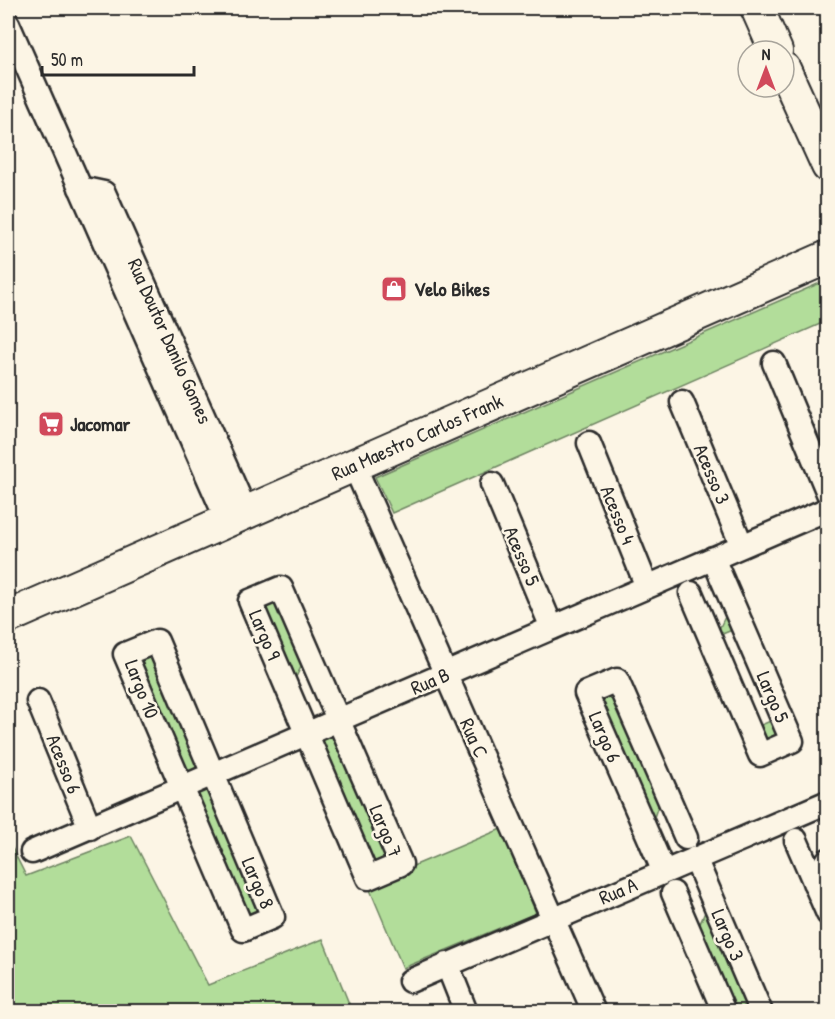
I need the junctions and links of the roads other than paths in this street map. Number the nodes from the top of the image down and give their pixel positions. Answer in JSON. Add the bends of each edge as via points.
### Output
{"nodes":[{"id":1,"x":757,"y":8,"type":"edge"},
{"id":2,"x":8,"y":24,"type":"edge"},
{"id":3,"x":771,"y":39,"type":"edge"},
{"id":4,"x":796,"y":95,"type":"edge"},
{"id":5,"x":828,"y":166,"type":"edge"},
{"id":6,"x":828,"y":257,"type":"edge"},
{"id":7,"x":774,"y":363,"type":"dead end"},
{"id":8,"x":682,"y":402,"type":"dead end"},
{"id":9,"x":589,"y":443,"type":"dead end"},
{"id":10,"x":354,"y":465,"type":"junction"},
{"id":11,"x":492,"y":484,"type":"dead end"},
{"id":12,"x":828,"y":493,"type":"edge"},
{"id":13,"x":828,"y":509,"type":"edge"},
{"id":14,"x":237,"y":516,"type":"junction"},
{"id":15,"x":742,"y":546,"type":"junction"},
{"id":16,"x":713,"y":558,"type":"junction"},
{"id":17,"x":647,"y":587,"type":"junction"},
{"id":18,"x":691,"y":593,"type":"dead end"},
{"id":19,"x":729,"y":596,"type":"junction"},
{"id":20,"x":8,"y":617,"type":"edge"},
{"id":21,"x":552,"y":628,"type":"junction"},
{"id":22,"x":710,"y":636,"type":"junction"},
{"id":23,"x":312,"y":659,"type":"junction"},
{"id":24,"x":446,"y":674,"type":"junction"},
{"id":25,"x":292,"y":700,"type":"junction"},
{"id":26,"x":38,"y":701,"type":"dead end"},
{"id":27,"x":339,"y":720,"type":"junction"},
{"id":28,"x":307,"y":734,"type":"junction"},
{"id":29,"x":213,"y":774,"type":"junction"},
{"id":30,"x":182,"y":788,"type":"junction"},
{"id":31,"x":668,"y":797,"type":"junction"},
{"id":32,"x":825,"y":811,"type":"edge"},
{"id":33,"x":90,"y":828,"type":"junction"},
{"id":34,"x":796,"y":840,"type":"dead end"},
{"id":35,"x":652,"y":844,"type":"junction"},
{"id":36,"x":691,"y":848,"type":"junction"},
{"id":37,"x":32,"y":852,"type":"dead end"},
{"id":38,"x":828,"y":860,"type":"edge"},
{"id":39,"x":664,"y":872,"type":"junction"},
{"id":40,"x":814,"y":882,"type":"junction"},
{"id":41,"x":709,"y":890,"type":"junction"},
{"id":42,"x":673,"y":893,"type":"dead end"},
{"id":43,"x":828,"y":914,"type":"edge"},
{"id":44,"x":553,"y":919,"type":"junction"},
{"id":45,"x":690,"y":933,"type":"junction"},
{"id":46,"x":447,"y":964,"type":"junction"},
{"id":47,"x":410,"y":981,"type":"dead end"},
{"id":48,"x":466,"y":1011,"type":"edge"},
{"id":49,"x":594,"y":1011,"type":"edge"},
{"id":50,"x":724,"y":1011,"type":"edge"},
{"id":51,"x":761,"y":1011,"type":"edge"}],
"edges":[{"from":1,"to":3,"type":"main road"},
{"from":2,"to":14,"type":"street","name":"Rua Doutor Danilo Gomes","via":[[80,188],[104,193]]},
{"from":4,"to":5,"type":"main road"},
{"from":6,"to":10,"type":"main road","name":"Rua Maestro Carlos Frank"},
{"from":7,"to":12,"type":"street"},
{"from":8,"to":15,"type":"street","name":"Acesso 3"},
{"from":9,"to":17,"type":"street","name":"Acesso 4"},
{"from":10,"to":14,"type":"main road","name":"Rua Maestro Carlos Frank"},
{"from":10,"to":24,"type":"street","name":"Rua C"},
{"from":11,"to":21,"type":"street","name":"Acesso 5"},
{"from":13,"to":15,"type":"street","name":"Rua B"},
{"from":14,"to":20,"type":"main road","name":"Rua Maestro Carlos Frank"},
{"from":15,"to":16,"type":"street","name":"Rua B"},
{"from":16,"to":17,"type":"street","name":"Rua B"},
{"from":16,"to":19,"type":"street","name":"Largo 5"},
{"from":17,"to":21,"type":"street","name":"Rua B"},
{"from":18,"to":22,"type":"street","name":"Largo 5"},
{"from":19,"to":22,"type":"street"},
{"from":19,"to":22,"type":"street","name":"Largo 5","via":[[792,741],[760,755]]},
{"from":21,"to":24,"type":"street","name":"Rua B"},
{"from":23,"to":25,"type":"street"},
{"from":23,"to":25,"type":"street","name":"Largo 9","via":[[281,588],[250,601]]},
{"from":23,"to":27,"type":"street","name":"Largo 9"},
{"from":24,"to":27,"type":"street","name":"Rua B"},
{"from":24,"to":44,"type":"street","name":"Rua C"},
{"from":25,"to":28,"type":"street","name":"Largo 9"},
{"from":26,"to":33,"type":"street","name":"Acesso 6"},
{"from":27,"to":28,"type":"street","name":"Rua B"},
{"from":27,"to":28,"type":"street","name":"Largo 7","via":[[401,864],[368,878]]},
{"from":28,"to":29,"type":"street","name":"Rua B"},
{"from":29,"to":30,"type":"street","name":"Rua B"},
{"from":29,"to":30,"type":"street","name":"Largo 10","via":[[157,641],[125,654]]},
{"from":29,"to":30,"type":"street","name":"Largo 8","via":[[273,917],[243,930]]},
{"from":30,"to":33,"type":"street","name":"Rua B"},
{"from":31,"to":35,"type":"street"},
{"from":31,"to":35,"type":"street","name":"Largo 6","via":[[617,680],[586,693]]},
{"from":31,"to":36,"type":"street","name":"Largo 6"},
{"from":32,"to":36,"type":"street","name":"Rua A"},
{"from":33,"to":37,"type":"street","name":"Rua B"},
{"from":34,"to":40,"type":"street"},
{"from":35,"to":39,"type":"street","name":"Largo 6"},
{"from":36,"to":39,"type":"street","name":"Rua A"},
{"from":36,"to":41,"type":"street","name":"Largo 3"},
{"from":38,"to":40,"type":"street"},
{"from":39,"to":44,"type":"street","name":"Rua A"},
{"from":40,"to":43,"type":"street"},
{"from":41,"to":45,"type":"street"},
{"from":41,"to":51,"type":"street","name":"Largo 3"},
{"from":42,"to":45,"type":"street","name":"Largo 3"},
{"from":44,"to":46,"type":"street","name":"Rua A"},
{"from":44,"to":49,"type":"street","name":"Rua C"},
{"from":45,"to":50,"type":"street","name":"Largo 3"},
{"from":46,"to":47,"type":"street","name":"Rua A"},
{"from":46,"to":48,"type":"street"}]}
